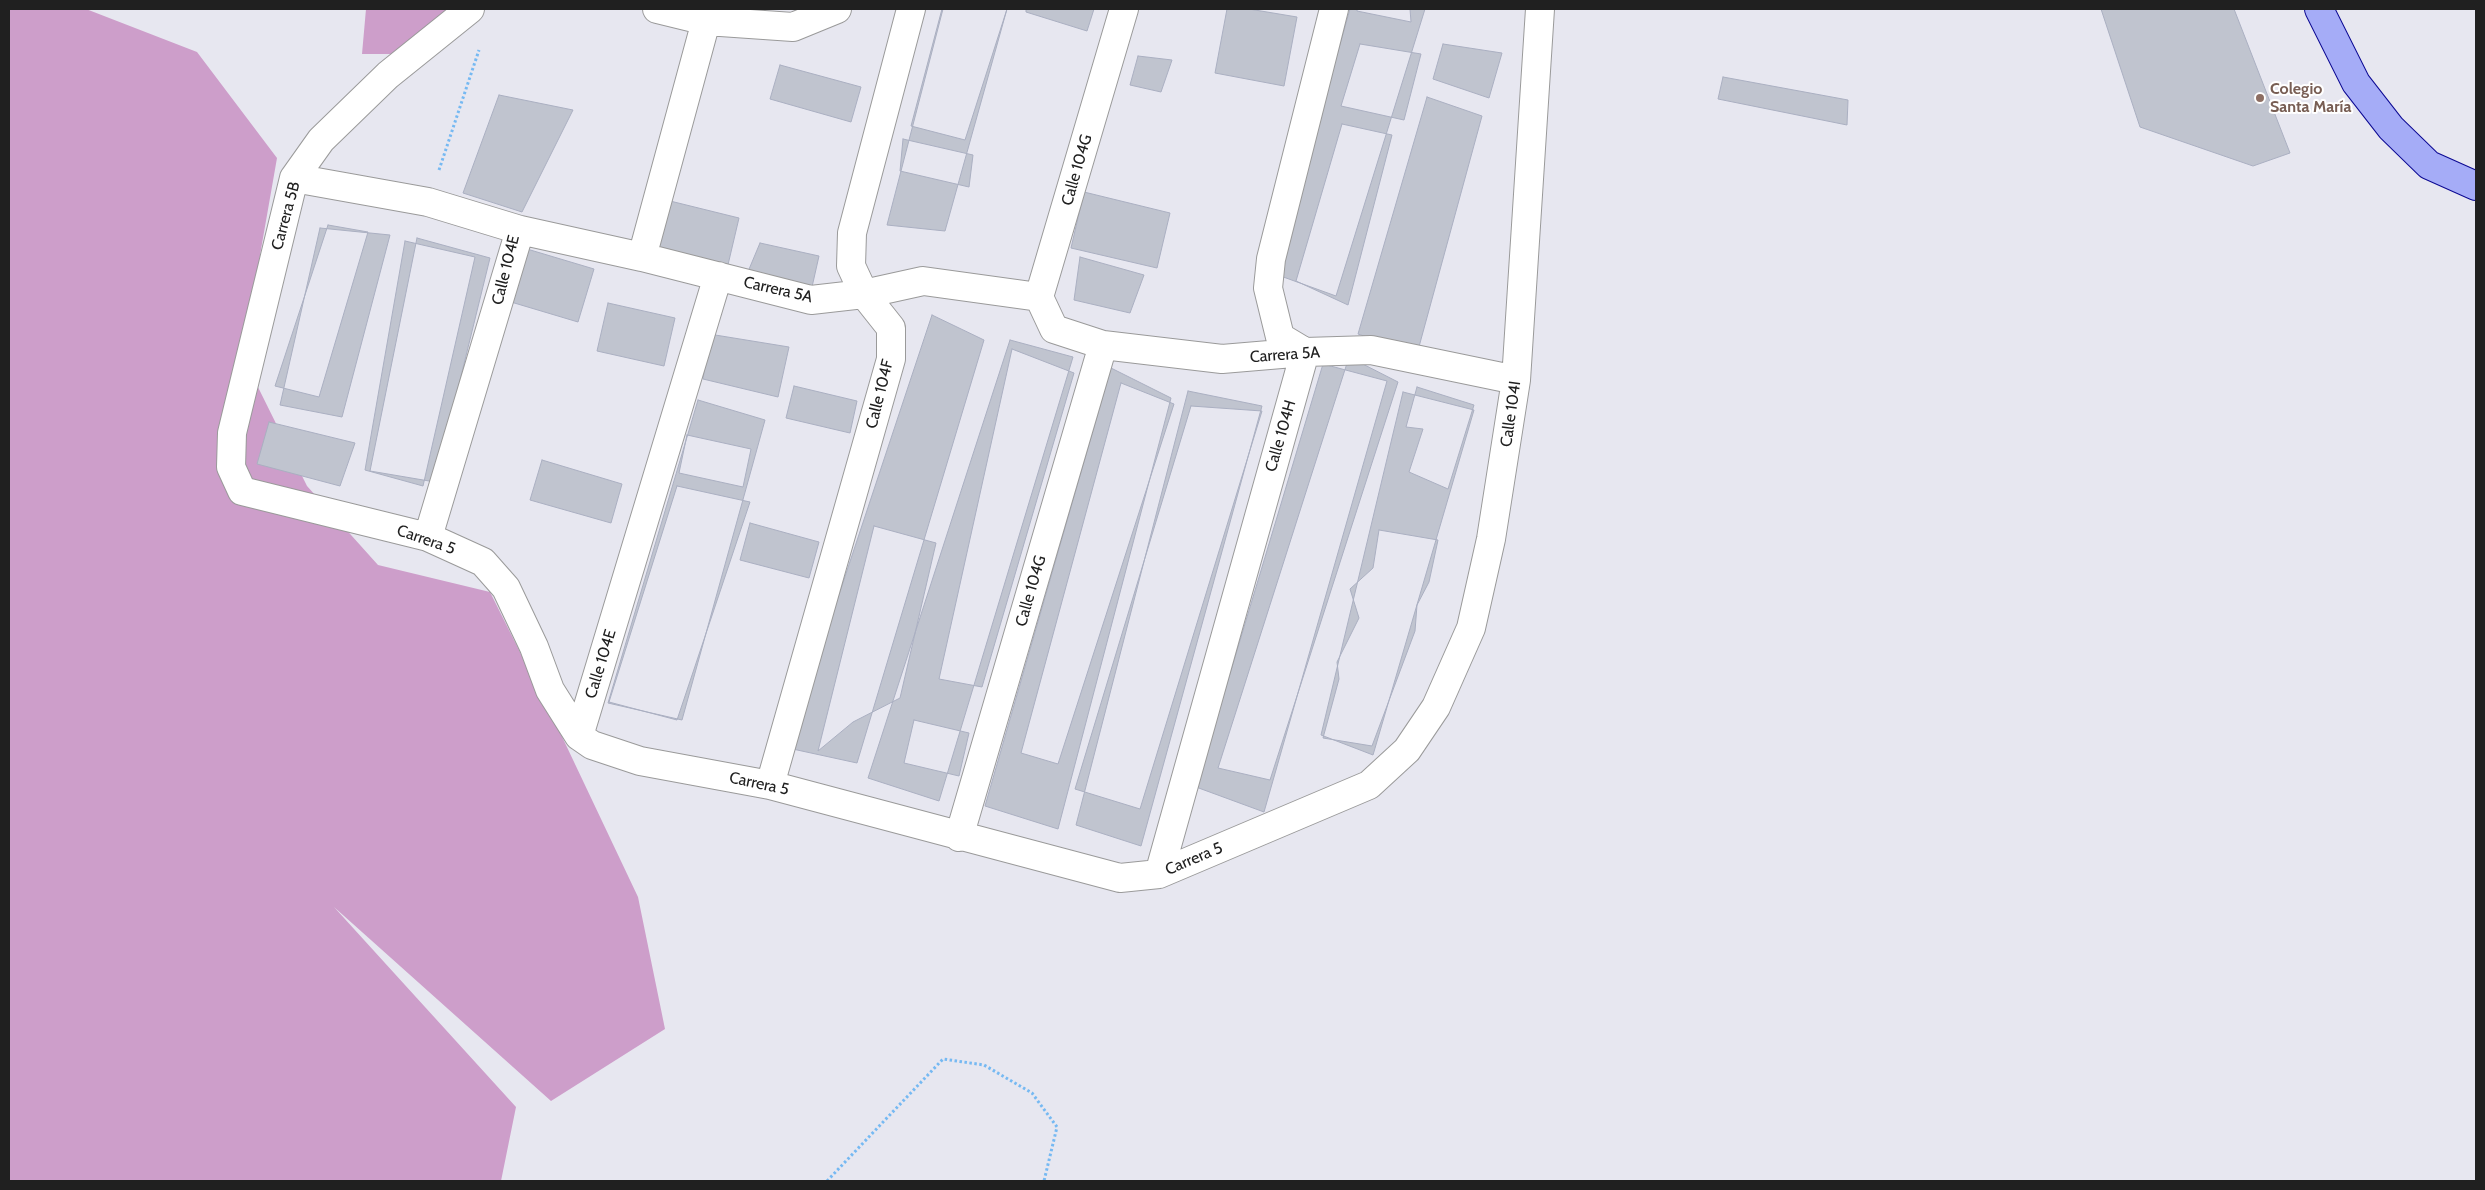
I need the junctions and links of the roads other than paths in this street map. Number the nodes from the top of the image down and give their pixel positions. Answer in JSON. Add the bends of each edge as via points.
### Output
{"nodes":[{"id":1,"x":470,"y":9,"type":"edge"},
{"id":2,"x":657,"y":9,"type":"edge"},
{"id":3,"x":837,"y":9,"type":"edge"},
{"id":4,"x":910,"y":9,"type":"edge"},
{"id":5,"x":1124,"y":9,"type":"edge"},
{"id":6,"x":1334,"y":9,"type":"edge"},
{"id":7,"x":1540,"y":9,"type":"edge"},
{"id":8,"x":2319,"y":9,"type":"edge"},
{"id":9,"x":706,"y":21,"type":"junction"},
{"id":10,"x":294,"y":178,"type":"junction"},
{"id":11,"x":2476,"y":186,"type":"edge"},
{"id":12,"x":520,"y":230,"type":"junction"},
{"id":13,"x":642,"y":257,"type":"junction"},
{"id":14,"x":718,"y":276,"type":"junction"},
{"id":15,"x":864,"y":294,"type":"junction"},
{"id":16,"x":1039,"y":297,"type":"junction"},
{"id":17,"x":1103,"y":345,"type":"junction"},
{"id":18,"x":1305,"y":352,"type":"junction"},
{"id":19,"x":1516,"y":380,"type":"junction"},
{"id":20,"x":242,"y":491,"type":"joint"},
{"id":21,"x":428,"y":537,"type":"junction"},
{"id":22,"x":579,"y":736,"type":"junction"},
{"id":23,"x":770,"y":785,"type":"junction"},
{"id":24,"x":1370,"y":785,"type":"joint"},
{"id":25,"x":959,"y":837,"type":"junction"},
{"id":26,"x":1160,"y":874,"type":"junction"}],
"edges":[{"from":1,"to":10,"type":"street","name":"Carrera 5B","via":[[388,75],[321,140]]},
{"from":2,"to":9,"type":"street"},
{"from":3,"to":9,"type":"street","via":[[793,27]]},
{"from":4,"to":15,"type":"street","name":"Calle 104F","via":[[852,233],[851,266]]},
{"from":5,"to":16,"type":"street","name":"Calle 104G"},
{"from":6,"to":18,"type":"street","via":[[1271,259],[1268,288],[1280,337]]},
{"from":7,"to":19,"type":"street","name":"Calle 104I"},
{"from":8,"to":11,"type":"main road","via":[[2356,83],[2391,128],[2429,165]]},
{"from":9,"to":13,"type":"street"},
{"from":10,"to":12,"type":"street","name":"Calle 104E","via":[[428,202]]},
{"from":10,"to":20,"type":"street","name":"Carrera 5B","via":[[232,433],[231,466]]},
{"from":12,"to":13,"type":"street","name":"Carrera 5A"},
{"from":12,"to":21,"type":"street","name":"Calle 104E"},
{"from":13,"to":14,"type":"street","name":"Carrera 5A"},
{"from":14,"to":15,"type":"street","name":"Carrera 5A","via":[[811,300]]},
{"from":14,"to":22,"type":"street","name":"Calle 104E"},
{"from":15,"to":16,"type":"street","name":"Carrera 5A","via":[[923,281]]},
{"from":15,"to":23,"type":"street","name":"Calle 104F","via":[[891,328],[891,359]]},
{"from":16,"to":17,"type":"street","name":"Carrera 5A","via":[[1054,329]]},
{"from":17,"to":18,"type":"street","name":"Carrera 5A","via":[[1222,359]]},
{"from":17,"to":25,"type":"street","name":"Calle 104G"},
{"from":18,"to":19,"type":"street","name":"Carrera 5A","via":[[1371,350]]},
{"from":18,"to":26,"type":"street","name":"Calle 104H"},
{"from":19,"to":24,"type":"street","name":"Calle 104I","via":[[1491,539],[1471,628],[1436,707],[1406,750]]},
{"from":20,"to":21,"type":"street","name":"Carrera 5"},
{"from":21,"to":22,"type":"street","name":"Carrera 5","via":[[483,562],[506,588],[550,690]]},
{"from":22,"to":23,"type":"street","name":"Carrera 5","via":[[592,746],[640,761]]},
{"from":23,"to":25,"type":"street","name":"Carrera 5"},
{"from":24,"to":26,"type":"street","name":"Carrera 5"},
{"from":25,"to":26,"type":"street","name":"Carrera 5","via":[[1120,878]]}]}
